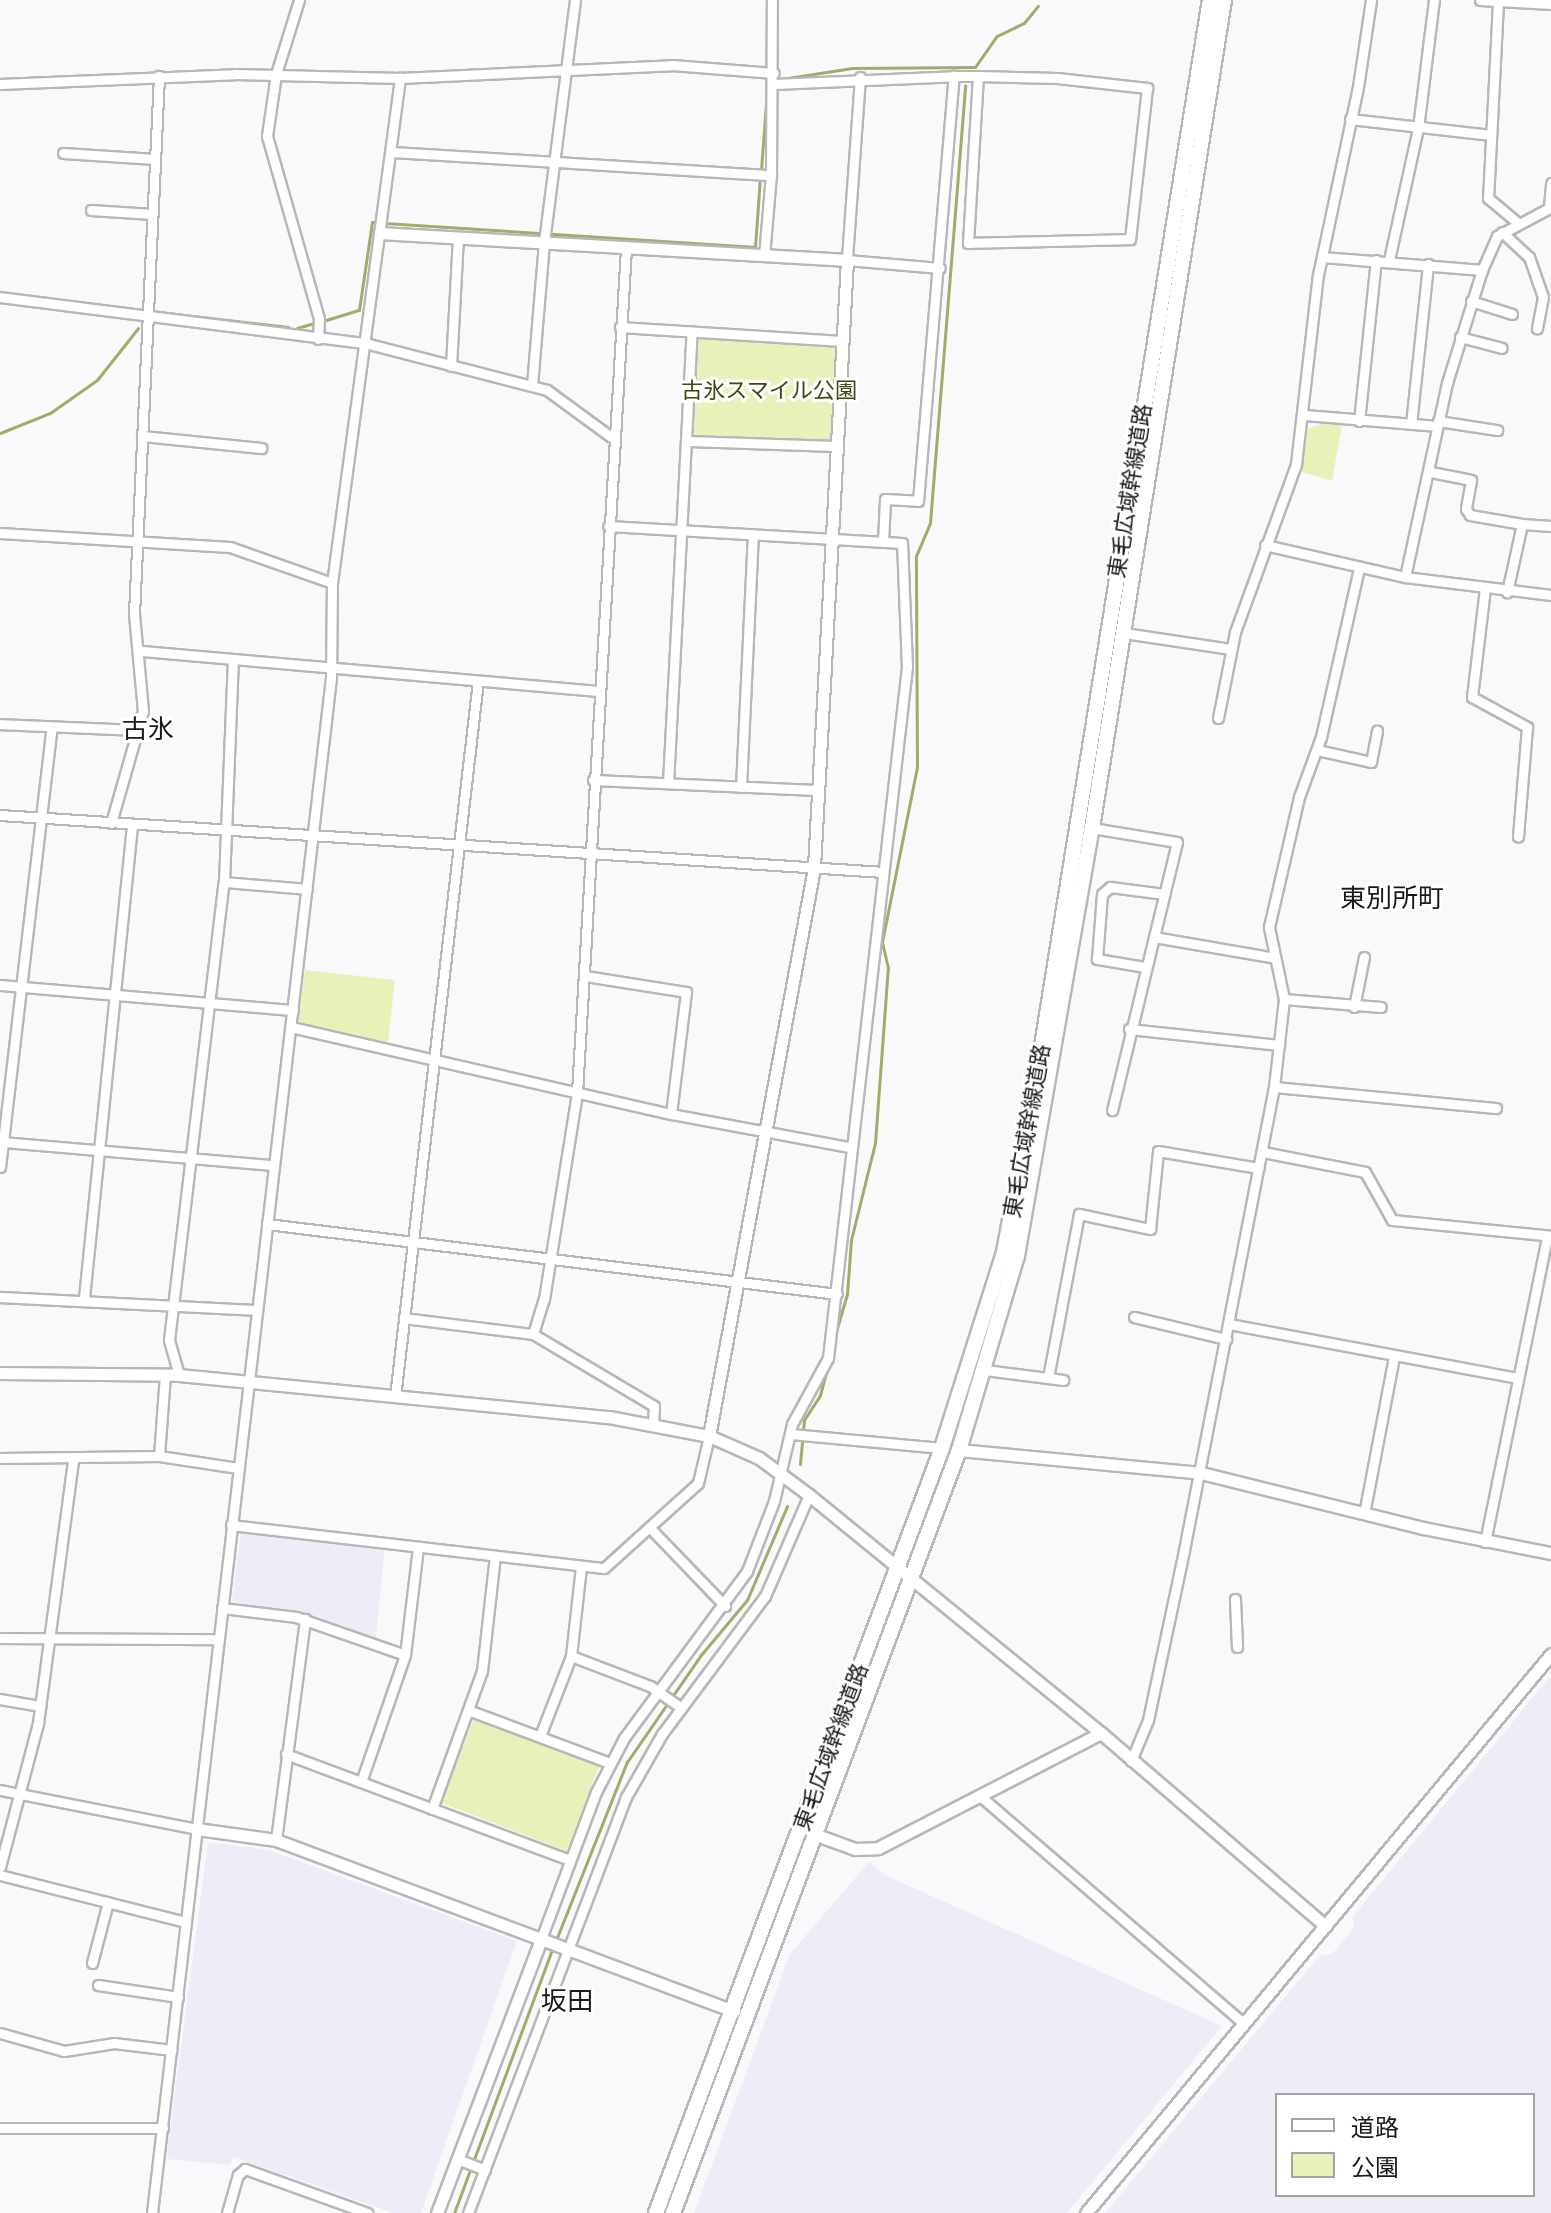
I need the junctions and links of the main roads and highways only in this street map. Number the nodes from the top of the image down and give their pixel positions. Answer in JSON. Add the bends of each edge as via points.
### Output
{"nodes":[{"id":1,"x":1210,"y":0,"type":"edge"},
{"id":2,"x":1224,"y":0,"type":"edge"},
{"id":3,"x":656,"y":2213,"type":"edge"},
{"id":4,"x":673,"y":2213,"type":"edge"}],
"edges":[{"from":1,"to":3,"type":"highway","name":"東毛広域幹線道路","via":[[1016,1192],[986,1317],[898,1568]]},
{"from":2,"to":4,"type":"highway","name":"東毛広域幹線道路","via":[[1031,1195],[959,1450]]}]}
